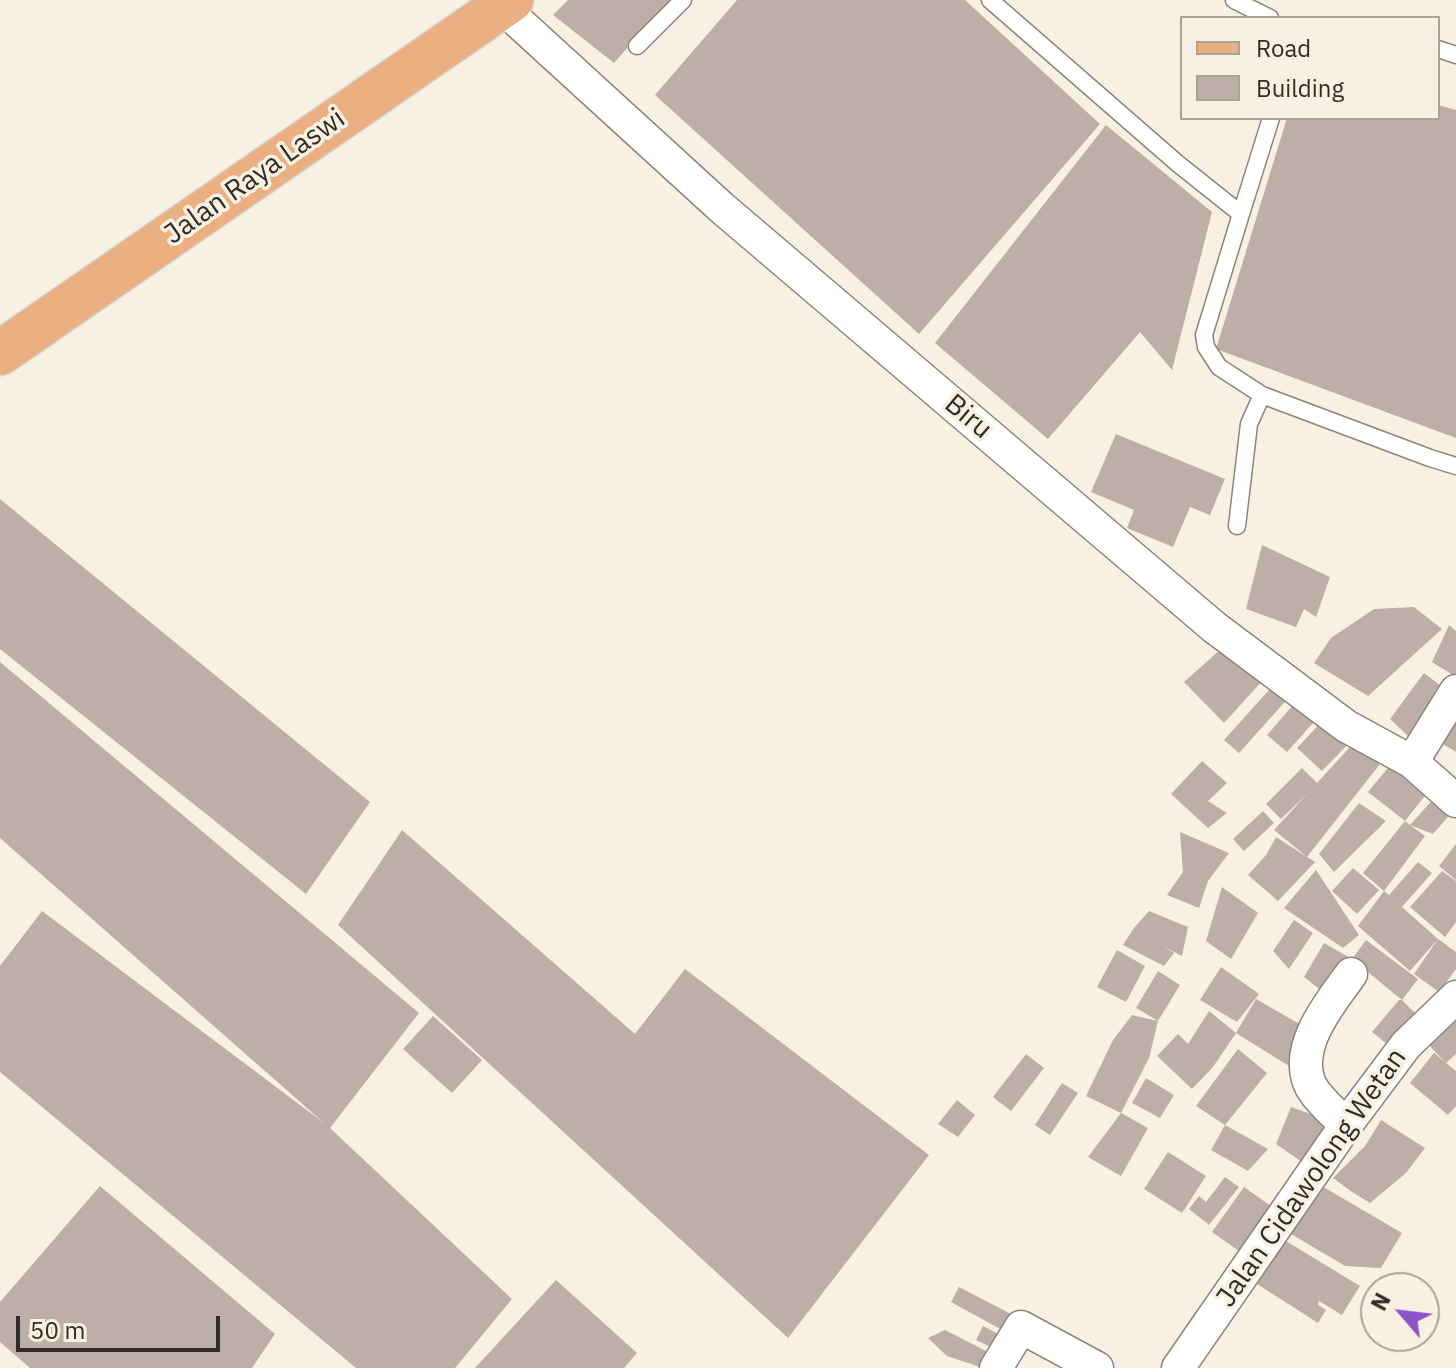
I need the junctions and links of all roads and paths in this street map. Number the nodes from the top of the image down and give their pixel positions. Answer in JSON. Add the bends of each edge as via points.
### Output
{"nodes":[{"id":1,"x":683,"y":0,"type":"edge"},
{"id":2,"x":990,"y":0,"type":"edge"},
{"id":3,"x":1234,"y":0,"type":"edge"},
{"id":4,"x":506,"y":3,"type":"edge"},
{"id":5,"x":1266,"y":16,"type":"edge"},
{"id":6,"x":637,"y":46,"type":"dead end"},
{"id":7,"x":1270,"y":120,"type":"edge"},
{"id":8,"x":1241,"y":214,"type":"junction"},
{"id":9,"x":0,"y":353,"type":"edge"},
{"id":10,"x":1262,"y":395,"type":"junction"},
{"id":11,"x":1456,"y":466,"type":"edge"},
{"id":12,"x":1237,"y":526,"type":"dead end"},
{"id":13,"x":1456,"y":691,"type":"edge"},
{"id":14,"x":1412,"y":762,"type":"junction"},
{"id":15,"x":1456,"y":801,"type":"edge"},
{"id":16,"x":1351,"y":974,"type":"dead end"},
{"id":17,"x":1456,"y":997,"type":"edge"},
{"id":18,"x":1346,"y":1125,"type":"junction"},
{"id":19,"x":996,"y":1368,"type":"edge"},
{"id":20,"x":1097,"y":1368,"type":"edge"},
{"id":21,"x":1178,"y":1368,"type":"edge"}],
"edges":[{"from":1,"to":6,"type":"lane"},
{"from":2,"to":8,"type":"lane"},
{"from":3,"to":5,"type":"lane"},
{"from":4,"to":9,"type":"main road","name":"Jalan Raya Laswi"},
{"from":4,"to":14,"type":"street","name":"Biru","via":[[722,208],[1214,627],[1346,726]]},
{"from":7,"to":8,"type":"lane"},
{"from":8,"to":10,"type":"lane","via":[[1204,335],[1219,367]]},
{"from":10,"to":11,"type":"lane"},
{"from":10,"to":12,"type":"lane","via":[[1249,424]]},
{"from":13,"to":14,"type":"street"},
{"from":14,"to":15,"type":"street","name":"Biru"},
{"from":16,"to":18,"type":"street","via":[[1325,1009],[1306,1056],[1309,1082]]},
{"from":17,"to":18,"type":"street","name":"Jalan Cidawolong Wetan","via":[[1406,1045]]},
{"from":18,"to":21,"type":"street","name":"Jalan Cidawolong Wetan"},
{"from":19,"to":20,"type":"street","via":[[1021,1327]]}]}
